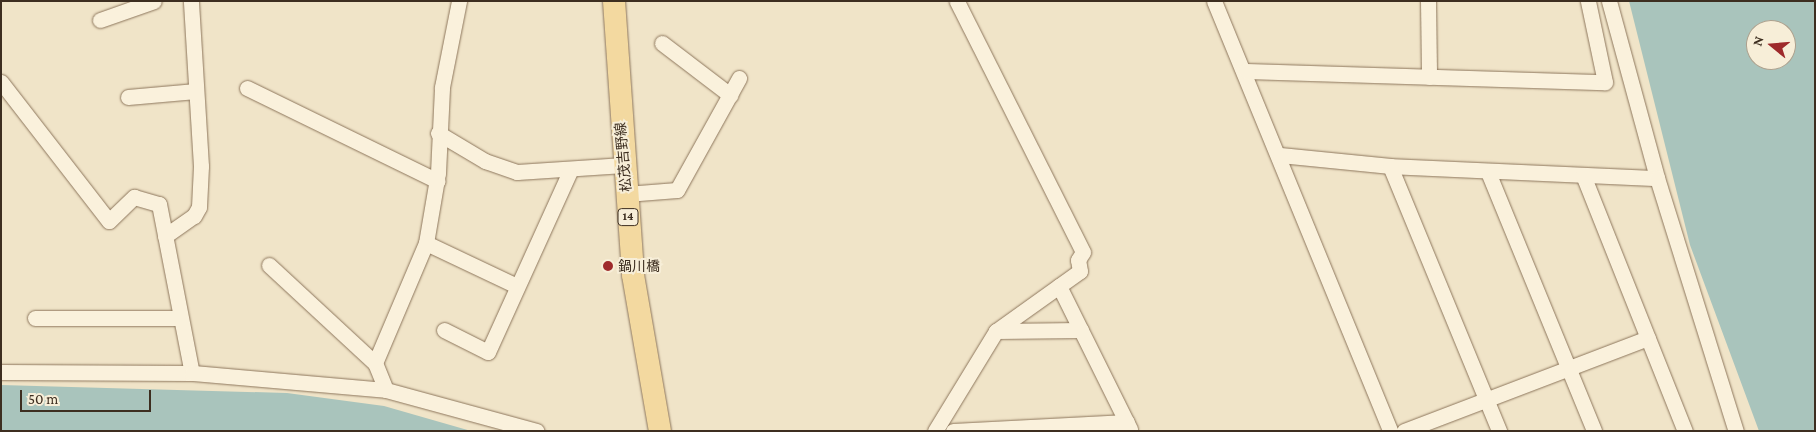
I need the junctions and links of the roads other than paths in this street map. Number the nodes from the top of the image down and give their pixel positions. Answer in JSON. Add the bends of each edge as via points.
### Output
{"nodes":[{"id":1,"x":154,"y":1,"type":"edge"},
{"id":2,"x":190,"y":1,"type":"edge"},
{"id":3,"x":459,"y":1,"type":"edge"},
{"id":4,"x":614,"y":1,"type":"edge"},
{"id":5,"x":957,"y":1,"type":"edge"},
{"id":6,"x":1214,"y":1,"type":"edge"},
{"id":7,"x":1428,"y":1,"type":"edge"},
{"id":8,"x":1588,"y":1,"type":"edge"},
{"id":9,"x":1609,"y":1,"type":"edge"},
{"id":10,"x":122,"y":6,"type":"edge"},
{"id":11,"x":100,"y":20,"type":"dead end"},
{"id":12,"x":662,"y":43,"type":"dead end"},
{"id":13,"x":1246,"y":71,"type":"junction"},
{"id":14,"x":1429,"y":77,"type":"junction"},
{"id":15,"x":739,"y":78,"type":"dead end"},
{"id":16,"x":1,"y":82,"type":"edge"},
{"id":17,"x":247,"y":88,"type":"dead end"},
{"id":18,"x":196,"y":91,"type":"junction"},
{"id":19,"x":730,"y":95,"type":"junction"},
{"id":20,"x":128,"y":97,"type":"dead end"},
{"id":21,"x":438,"y":133,"type":"junction"},
{"id":22,"x":1280,"y":155,"type":"junction"},
{"id":23,"x":624,"y":164,"type":"junction"},
{"id":24,"x":1390,"y":166,"type":"junction"},
{"id":25,"x":570,"y":171,"type":"junction"},
{"id":26,"x":1488,"y":172,"type":"junction"},
{"id":27,"x":1583,"y":175,"type":"junction"},
{"id":28,"x":1656,"y":178,"type":"junction"},
{"id":29,"x":438,"y":181,"type":"junction"},
{"id":30,"x":626,"y":194,"type":"junction"},
{"id":31,"x":166,"y":236,"type":"junction"},
{"id":32,"x":426,"y":243,"type":"junction"},
{"id":33,"x":269,"y":265,"type":"dead end"},
{"id":34,"x":517,"y":286,"type":"junction"},
{"id":35,"x":1059,"y":286,"type":"junction"},
{"id":36,"x":35,"y":318,"type":"dead end"},
{"id":37,"x":180,"y":318,"type":"junction"},
{"id":38,"x":444,"y":330,"type":"dead end"},
{"id":39,"x":1081,"y":330,"type":"junction"},
{"id":40,"x":996,"y":331,"type":"junction"},
{"id":41,"x":1648,"y":338,"type":"junction"},
{"id":42,"x":375,"y":363,"type":"junction"},
{"id":43,"x":1565,"y":368,"type":"junction"},
{"id":44,"x":1,"y":372,"type":"edge"},
{"id":45,"x":192,"y":374,"type":"junction"},
{"id":46,"x":386,"y":390,"type":"junction"},
{"id":47,"x":1487,"y":398,"type":"junction"},
{"id":48,"x":1129,"y":427,"type":"edge"},
{"id":49,"x":537,"y":431,"type":"edge"},
{"id":50,"x":660,"y":431,"type":"edge"},
{"id":51,"x":935,"y":431,"type":"edge"},
{"id":52,"x":953,"y":431,"type":"edge"},
{"id":53,"x":1390,"y":431,"type":"edge"},
{"id":54,"x":1404,"y":431,"type":"edge"},
{"id":55,"x":1499,"y":431,"type":"edge"},
{"id":56,"x":1594,"y":431,"type":"edge"},
{"id":57,"x":1685,"y":431,"type":"edge"},
{"id":58,"x":1736,"y":431,"type":"edge"}],
"edges":[{"from":1,"to":10,"type":"street"},
{"from":2,"to":18,"type":"street"},
{"from":3,"to":21,"type":"street","via":[[442,88]]},
{"from":4,"to":23,"type":"main road","name":"松茂吉野線","number":"14"},
{"from":5,"to":35,"type":"street","via":[[1083,252],[1078,260],[1080,271]]},
{"from":6,"to":13,"type":"street"},
{"from":7,"to":14,"type":"street"},
{"from":8,"to":14,"type":"street","via":[[1605,82]]},
{"from":9,"to":28,"type":"street"},
{"from":10,"to":11,"type":"street"},
{"from":12,"to":19,"type":"street"},
{"from":13,"to":14,"type":"street"},
{"from":13,"to":22,"type":"street"},
{"from":15,"to":19,"type":"street"},
{"from":16,"to":31,"type":"street","via":[[109,221],[134,197],[151,201],[159,204]]},
{"from":17,"to":29,"type":"street"},
{"from":18,"to":20,"type":"street"},
{"from":18,"to":31,"type":"street","via":[[199,207],[194,216]]},
{"from":19,"to":30,"type":"street","via":[[677,190]]},
{"from":21,"to":25,"type":"street","via":[[485,161],[517,172]]},
{"from":21,"to":29,"type":"street"},
{"from":22,"to":24,"type":"street"},
{"from":22,"to":53,"type":"street"},
{"from":23,"to":25,"type":"street"},
{"from":23,"to":30,"type":"main road","name":"松茂吉野線","number":"14"},
{"from":24,"to":26,"type":"street"},
{"from":24,"to":47,"type":"street"},
{"from":25,"to":34,"type":"street"},
{"from":26,"to":27,"type":"street"},
{"from":26,"to":43,"type":"street"},
{"from":27,"to":28,"type":"street"},
{"from":27,"to":41,"type":"street"},
{"from":28,"to":58,"type":"street"},
{"from":29,"to":32,"type":"street"},
{"from":30,"to":50,"type":"main road","name":"松茂吉野線","number":"14","via":[[633,275]]},
{"from":31,"to":37,"type":"street"},
{"from":32,"to":34,"type":"street"},
{"from":32,"to":42,"type":"street"},
{"from":33,"to":42,"type":"street"},
{"from":34,"to":38,"type":"street","via":[[488,352]]},
{"from":35,"to":39,"type":"street"},
{"from":35,"to":40,"type":"street"},
{"from":36,"to":37,"type":"street"},
{"from":37,"to":45,"type":"street"},
{"from":39,"to":40,"type":"street"},
{"from":39,"to":48,"type":"street"},
{"from":40,"to":51,"type":"street"},
{"from":41,"to":43,"type":"street"},
{"from":41,"to":57,"type":"street"},
{"from":42,"to":46,"type":"street"},
{"from":43,"to":47,"type":"street"},
{"from":43,"to":56,"type":"street"},
{"from":44,"to":45,"type":"street"},
{"from":45,"to":46,"type":"street"},
{"from":46,"to":49,"type":"street"},
{"from":47,"to":54,"type":"street"},
{"from":47,"to":55,"type":"street"},
{"from":48,"to":52,"type":"street"}]}
